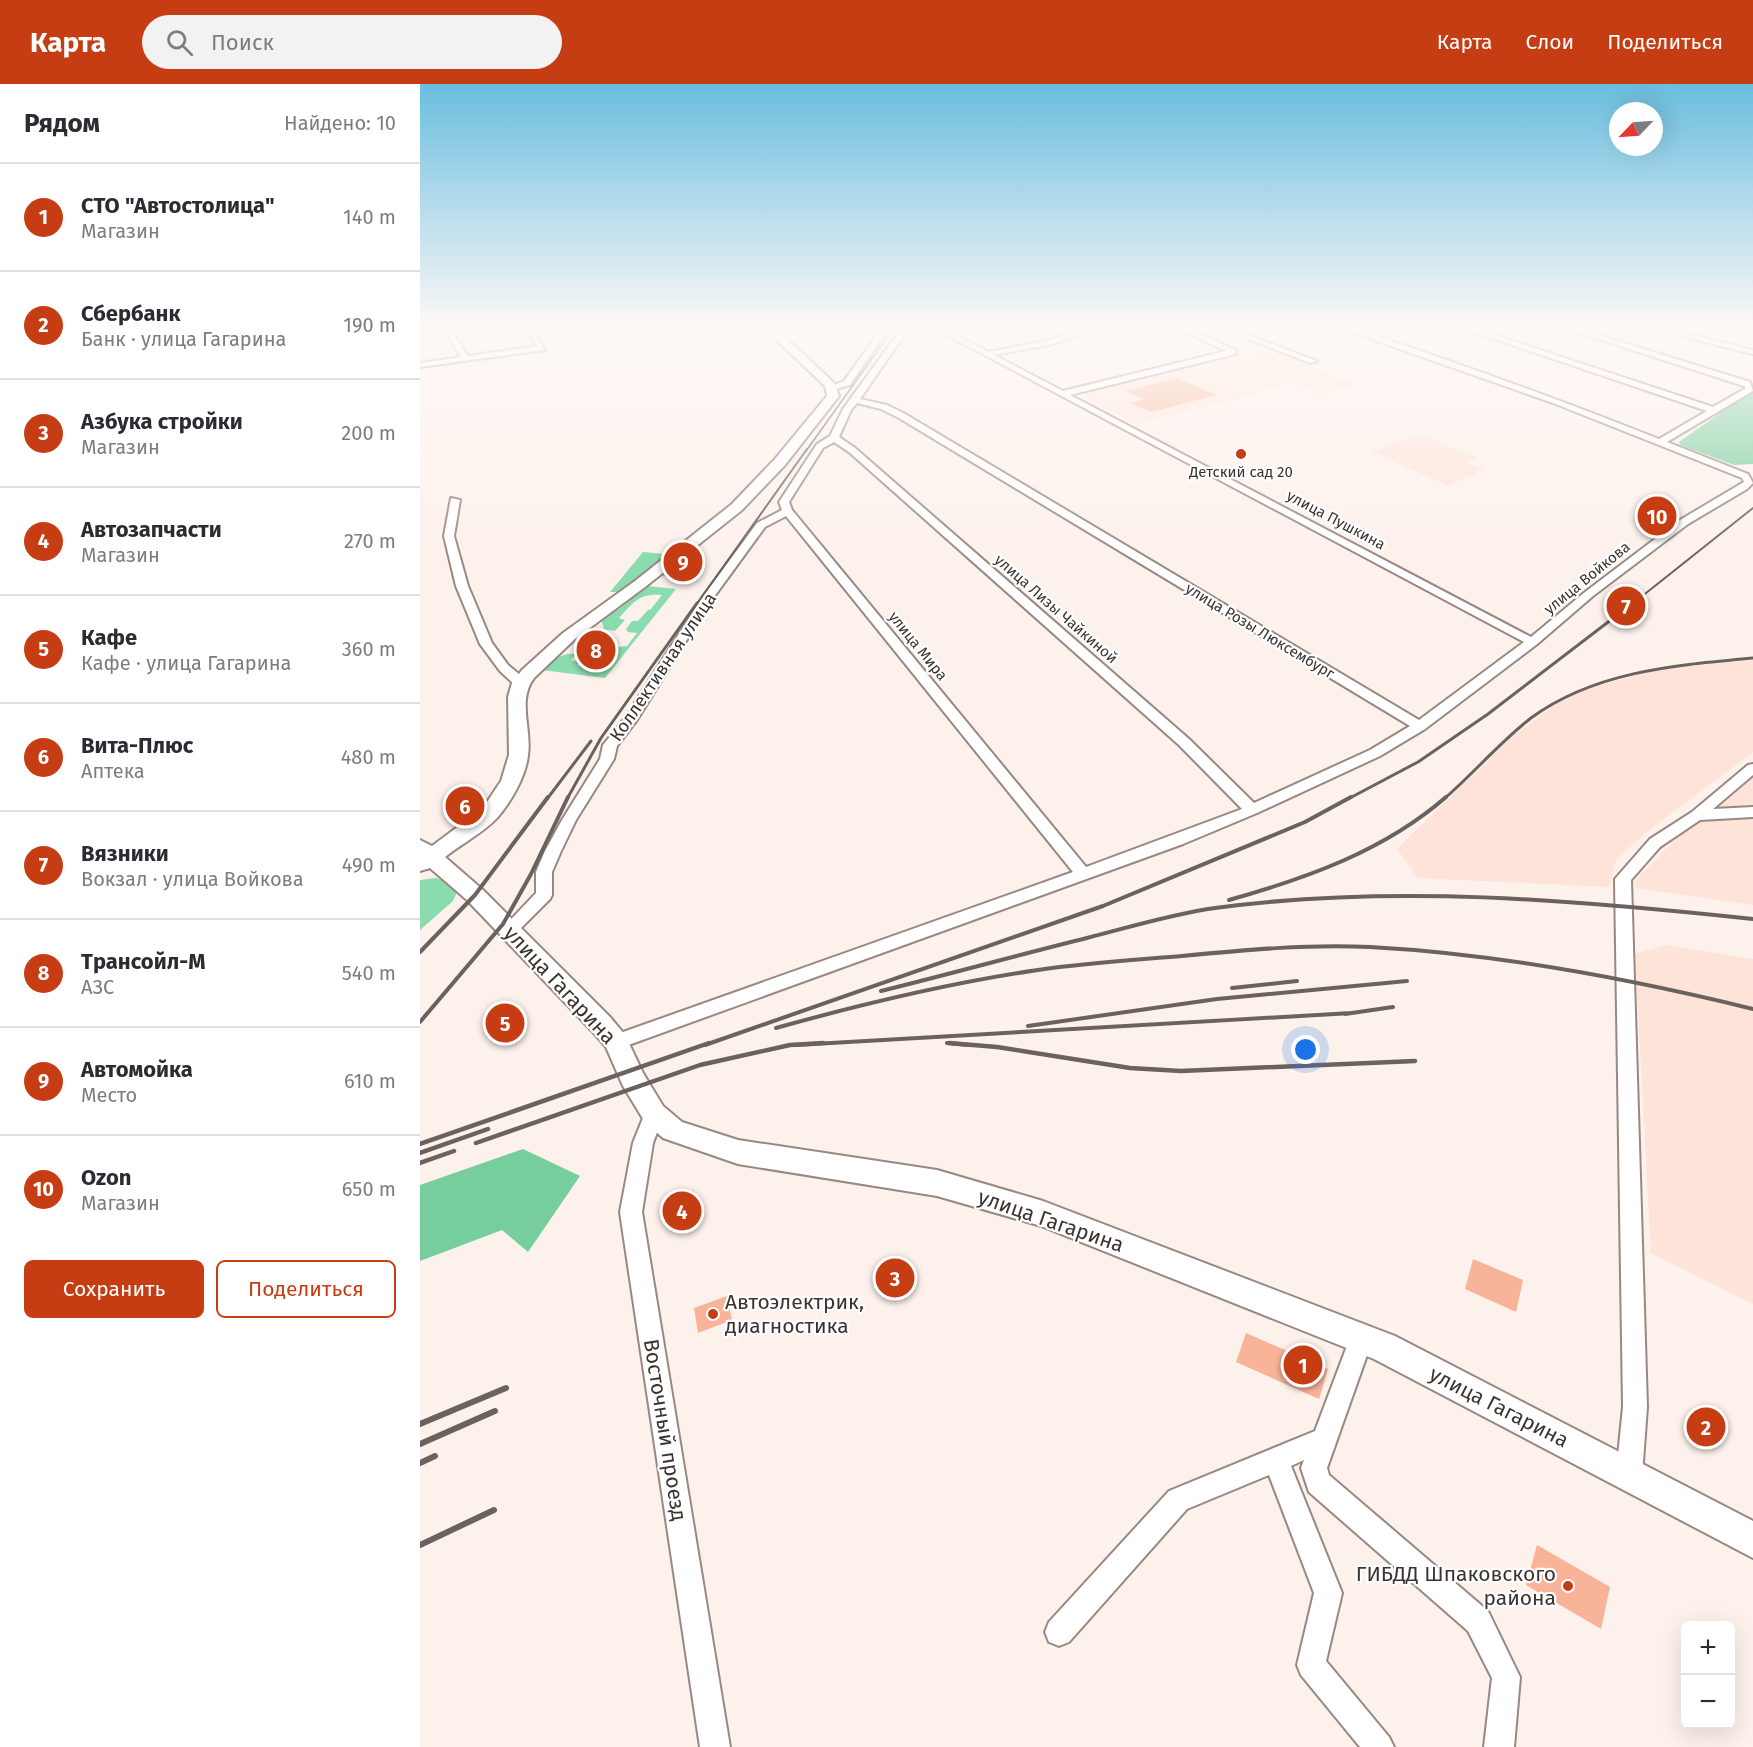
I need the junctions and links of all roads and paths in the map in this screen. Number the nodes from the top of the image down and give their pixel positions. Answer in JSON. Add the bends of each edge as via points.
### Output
{"nodes":[{"id":1,"x":825,"y":406,"type":"edge"},
{"id":2,"x":850,"y":406,"type":"edge"},
{"id":3,"x":878,"y":406,"type":"edge"},
{"id":4,"x":1086,"y":406,"type":"edge"},
{"id":5,"x":1565,"y":406,"type":"edge"},
{"id":6,"x":1700,"y":406,"type":"edge"},
{"id":7,"x":1720,"y":406,"type":"edge"},
{"id":8,"x":1713,"y":410,"type":"junction"},
{"id":9,"x":834,"y":438,"type":"junction"},
{"id":10,"x":1662,"y":441,"type":"junction"},
{"id":11,"x":455,"y":500,"type":"dead end"},
{"id":12,"x":787,"y":511,"type":"junction"},
{"id":13,"x":1532,"y":642,"type":"junction"},
{"id":14,"x":521,"y":683,"type":"junction"},
{"id":15,"x":1420,"y":726,"type":"junction"},
{"id":16,"x":1753,"y":768,"type":"edge"},
{"id":17,"x":1252,"y":810,"type":"junction"},
{"id":18,"x":1753,"y":812,"type":"edge"},
{"id":19,"x":1697,"y":815,"type":"junction"},
{"id":20,"x":424,"y":857,"type":"edge"},
{"id":21,"x":1082,"y":873,"type":"junction"},
{"id":22,"x":509,"y":930,"type":"junction"},
{"id":23,"x":616,"y":1042,"type":"junction"},
{"id":24,"x":654,"y":1114,"type":"junction"},
{"id":25,"x":1361,"y":1338,"type":"junction"},
{"id":26,"x":1325,"y":1439,"type":"junction"},
{"id":27,"x":1276,"y":1459,"type":"junction"},
{"id":28,"x":1629,"y":1475,"type":"junction"},
{"id":29,"x":1753,"y":1540,"type":"edge"},
{"id":30,"x":1059,"y":1632,"type":"dead end"},
{"id":31,"x":715,"y":1747,"type":"edge"},
{"id":32,"x":1379,"y":1747,"type":"edge"},
{"id":33,"x":1499,"y":1747,"type":"edge"}],
"edges":[{"from":1,"to":14,"type":"main road","via":[[737,507],[569,636]]},
{"from":2,"to":9,"type":"street"},
{"from":3,"to":15,"type":"street","name":"улица Розы Люксембург","via":[[902,416]]},
{"from":4,"to":13,"type":"street","name":"улица Пушкина"},
{"from":5,"to":10,"type":"street","name":"улица Войкова"},
{"from":6,"to":8,"type":"street"},
{"from":7,"to":8,"type":"street"},
{"from":8,"to":10,"type":"street"},
{"from":9,"to":12,"type":"street","via":[[820,446],[784,502]]},
{"from":9,"to":17,"type":"street","name":"улица Лизы Чайкиной","via":[[1184,742]]},
{"from":10,"to":13,"type":"street","name":"улица Войкова","via":[[1745,476],[1749,482],[1684,522]]},
{"from":11,"to":14,"type":"street","via":[[449,536],[462,586],[486,644]]},
{"from":12,"to":21,"type":"street","name":"улица Мира"},
{"from":12,"to":22,"type":"street","name":"Коллективная улица","via":[[761,525],[706,600],[610,745],[607,759],[569,820],[544,872],[544,896]]},
{"from":13,"to":15,"type":"street"},
{"from":14,"to":20,"type":"main road","via":[[517,697],[519,755],[511,781],[489,813]]},
{"from":15,"to":17,"type":"street","via":[[1375,753]]},
{"from":16,"to":19,"type":"street"},
{"from":17,"to":21,"type":"street"},
{"from":18,"to":19,"type":"street"},
{"from":19,"to":28,"type":"street","via":[[1655,843],[1623,879],[1635,1407]]},
{"from":20,"to":22,"type":"main road","name":"улица Гагарина","via":[[475,896]]},
{"from":21,"to":23,"type":"street"},
{"from":22,"to":23,"type":"main road","name":"улица Гагарина"},
{"from":23,"to":24,"type":"main road","name":"улица Гагарина"},
{"from":24,"to":25,"type":"main road","name":"улица Гагарина","via":[[673,1130],[738,1152],[937,1183],[1043,1214]]},
{"from":24,"to":31,"type":"street","name":"Восточный проезд","via":[[643,1143],[631,1212]]},
{"from":25,"to":26,"type":"street"},
{"from":25,"to":28,"type":"main road","name":"улица Гагарина"},
{"from":26,"to":27,"type":"street"},
{"from":26,"to":33,"type":"street","via":[[1314,1468],[1318,1482],[1478,1621],[1506,1677]]},
{"from":27,"to":30,"type":"street","via":[[1178,1500]]},
{"from":27,"to":32,"type":"street","via":[[1328,1593],[1311,1665]]},
{"from":28,"to":29,"type":"main road","name":"улица Гагарина"}]}
